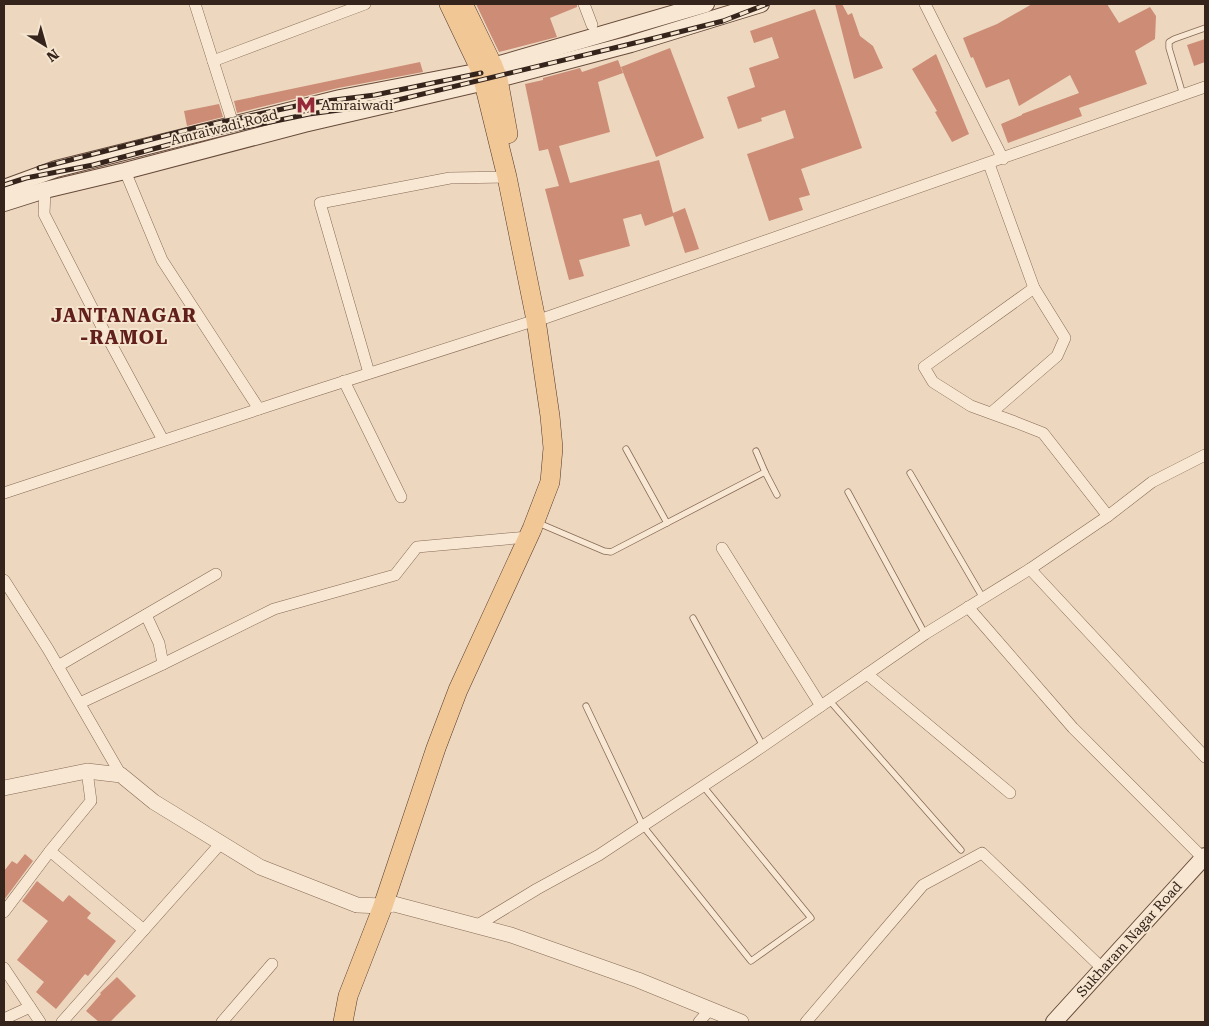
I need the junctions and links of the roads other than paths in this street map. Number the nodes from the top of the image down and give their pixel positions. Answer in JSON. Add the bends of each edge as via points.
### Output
{"nodes":[{"id":1,"x":195,"y":4,"type":"edge"},
{"id":2,"x":365,"y":4,"type":"edge"},
{"id":3,"x":449,"y":4,"type":"edge"},
{"id":4,"x":463,"y":4,"type":"edge"},
{"id":5,"x":584,"y":4,"type":"edge"},
{"id":6,"x":706,"y":4,"type":"edge"},
{"id":7,"x":761,"y":4,"type":"edge"},
{"id":8,"x":925,"y":4,"type":"edge"},
{"id":9,"x":592,"y":24,"type":"dead end"},
{"id":10,"x":1205,"y":28,"type":"edge"},
{"id":11,"x":213,"y":60,"type":"junction"},
{"id":12,"x":489,"y":74,"type":"junction"},
{"id":13,"x":1205,"y":87,"type":"edge"},
{"id":14,"x":1183,"y":95,"type":"junction"},
{"id":15,"x":233,"y":124,"type":"junction"},
{"id":16,"x":1003,"y":159,"type":"junction"},
{"id":17,"x":989,"y":164,"type":"junction"},
{"id":18,"x":125,"y":171,"type":"junction"},
{"id":19,"x":507,"y":177,"type":"junction"},
{"id":20,"x":4,"y":188,"type":"edge"},
{"id":21,"x":45,"y":190,"type":"junction"},
{"id":22,"x":4,"y":202,"type":"edge"},
{"id":23,"x":1034,"y":288,"type":"junction"},
{"id":24,"x":540,"y":319,"type":"junction"},
{"id":25,"x":369,"y":373,"type":"junction"},
{"id":26,"x":344,"y":381,"type":"junction"},
{"id":27,"x":260,"y":409,"type":"junction"},
{"id":28,"x":991,"y":413,"type":"junction"},
{"id":29,"x":163,"y":440,"type":"junction"},
{"id":30,"x":626,"y":449,"type":"dead end"},
{"id":31,"x":756,"y":450,"type":"dead end"},
{"id":32,"x":1205,"y":455,"type":"edge"},
{"id":33,"x":765,"y":472,"type":"junction"},
{"id":34,"x":910,"y":473,"type":"dead end"},
{"id":35,"x":848,"y":492,"type":"dead end"},
{"id":36,"x":4,"y":493,"type":"edge"},
{"id":37,"x":777,"y":495,"type":"dead end"},
{"id":38,"x":401,"y":497,"type":"dead end"},
{"id":39,"x":1108,"y":516,"type":"junction"},
{"id":40,"x":667,"y":523,"type":"junction"},
{"id":41,"x":543,"y":525,"type":"junction"},
{"id":42,"x":528,"y":537,"type":"junction"},
{"id":43,"x":722,"y":548,"type":"dead end"},
{"id":44,"x":1030,"y":569,"type":"junction"},
{"id":45,"x":216,"y":574,"type":"dead end"},
{"id":46,"x":4,"y":580,"type":"edge"},
{"id":47,"x":983,"y":598,"type":"junction"},
{"id":48,"x":968,"y":607,"type":"junction"},
{"id":49,"x":146,"y":615,"type":"junction"},
{"id":50,"x":693,"y":618,"type":"dead end"},
{"id":51,"x":926,"y":634,"type":"junction"},
{"id":52,"x":163,"y":664,"type":"junction"},
{"id":53,"x":58,"y":666,"type":"junction"},
{"id":54,"x":866,"y":674,"type":"junction"},
{"id":55,"x":80,"y":703,"type":"junction"},
{"id":56,"x":825,"y":703,"type":"junction"},
{"id":57,"x":586,"y":706,"type":"dead end"},
{"id":58,"x":763,"y":746,"type":"junction"},
{"id":59,"x":1205,"y":757,"type":"edge"},
{"id":60,"x":87,"y":771,"type":"junction"},
{"id":61,"x":121,"y":775,"type":"junction"},
{"id":62,"x":703,"y":786,"type":"junction"},
{"id":63,"x":4,"y":788,"type":"edge"},
{"id":64,"x":1010,"y":793,"type":"dead end"},
{"id":65,"x":643,"y":826,"type":"junction"},
{"id":66,"x":221,"y":843,"type":"junction"},
{"id":67,"x":961,"y":850,"type":"dead end"},
{"id":68,"x":50,"y":851,"type":"junction"},
{"id":69,"x":1204,"y":857,"type":"edge"},
{"id":70,"x":389,"y":905,"type":"junction"},
{"id":71,"x":4,"y":912,"type":"edge"},
{"id":72,"x":476,"y":926,"type":"junction"},
{"id":73,"x":144,"y":930,"type":"junction"},
{"id":74,"x":272,"y":964,"type":"dead end"},
{"id":75,"x":4,"y":968,"type":"edge"},
{"id":76,"x":1102,"y":969,"type":"junction"},
{"id":77,"x":30,"y":1007,"type":"junction"},
{"id":78,"x":710,"y":1009,"type":"junction"},
{"id":79,"x":4,"y":1019,"type":"edge"},
{"id":80,"x":40,"y":1022,"type":"edge"},
{"id":81,"x":62,"y":1022,"type":"edge"},
{"id":82,"x":222,"y":1022,"type":"edge"},
{"id":83,"x":343,"y":1022,"type":"edge"},
{"id":84,"x":352,"y":1022,"type":"edge"},
{"id":85,"x":699,"y":1022,"type":"edge"},
{"id":86,"x":740,"y":1022,"type":"edge"},
{"id":87,"x":806,"y":1022,"type":"edge"},
{"id":88,"x":1054,"y":1022,"type":"edge"}],
"edges":[{"from":1,"to":11,"type":"street"},
{"from":2,"to":11,"type":"street"},
{"from":3,"to":12,"type":"main road"},
{"from":4,"to":12,"type":"main road"},
{"from":5,"to":9,"type":"street"},
{"from":6,"to":12,"type":"main road","name":"Amraiwadi Road"},
{"from":7,"to":12,"type":"main road","via":[[631,44]]},
{"from":8,"to":16,"type":"street"},
{"from":10,"to":14,"type":"lane","via":[[1169,42]]},
{"from":11,"to":15,"type":"street"},
{"from":12,"to":15,"type":"main road","name":"Amraiwadi Road","via":[[340,98]]},
{"from":12,"to":18,"type":"main road"},
{"from":12,"to":19,"type":"main road"},
{"from":12,"to":24,"type":"main road","via":[[516,175]]},
{"from":13,"to":14,"type":"street"},
{"from":14,"to":16,"type":"street"},
{"from":15,"to":20,"type":"main road","name":"Amraiwadi Road","via":[[56,169]]},
{"from":16,"to":17,"type":"street"},
{"from":17,"to":23,"type":"street"},
{"from":17,"to":24,"type":"street"},
{"from":18,"to":21,"type":"main road"},
{"from":18,"to":27,"type":"street","via":[[162,260]]},
{"from":19,"to":24,"type":"main road"},
{"from":19,"to":25,"type":"street","via":[[450,178],[320,203]]},
{"from":21,"to":22,"type":"main road"},
{"from":21,"to":29,"type":"street","via":[[44,214]]},
{"from":23,"to":28,"type":"street","via":[[1065,338],[1057,356]]},
{"from":23,"to":28,"type":"street","via":[[924,367],[933,382],[971,406]]},
{"from":24,"to":25,"type":"street"},
{"from":24,"to":41,"type":"main road","via":[[559,415],[562,448],[559,484]]},
{"from":24,"to":42,"type":"main road","via":[[553,448],[550,482]]},
{"from":25,"to":26,"type":"street"},
{"from":26,"to":27,"type":"street"},
{"from":26,"to":38,"type":"street"},
{"from":27,"to":29,"type":"street"},
{"from":28,"to":39,"type":"street","via":[[1043,433]]},
{"from":29,"to":36,"type":"street"},
{"from":30,"to":40,"type":"lane"},
{"from":31,"to":33,"type":"lane"},
{"from":32,"to":39,"type":"street","via":[[1152,482]]},
{"from":33,"to":37,"type":"lane"},
{"from":33,"to":40,"type":"lane"},
{"from":34,"to":47,"type":"lane"},
{"from":35,"to":51,"type":"lane"},
{"from":39,"to":44,"type":"street"},
{"from":40,"to":41,"type":"lane","via":[[611,552]]},
{"from":41,"to":70,"type":"main road","via":[[466,694]]},
{"from":42,"to":52,"type":"street","via":[[417,547],[396,575],[274,609]]},
{"from":42,"to":70,"type":"main road","via":[[458,690],[436,748]]},
{"from":43,"to":56,"type":"street"},
{"from":44,"to":47,"type":"street"},
{"from":44,"to":59,"type":"street"},
{"from":45,"to":49,"type":"street"},
{"from":46,"to":53,"type":"street"},
{"from":47,"to":48,"type":"street"},
{"from":48,"to":51,"type":"street"},
{"from":48,"to":69,"type":"street","via":[[1073,728]]},
{"from":49,"to":52,"type":"street","via":[[159,643]]},
{"from":49,"to":53,"type":"street"},
{"from":50,"to":58,"type":"lane"},
{"from":51,"to":54,"type":"street"},
{"from":52,"to":55,"type":"street"},
{"from":53,"to":55,"type":"street"},
{"from":54,"to":56,"type":"street"},
{"from":54,"to":64,"type":"street"},
{"from":55,"to":61,"type":"street"},
{"from":56,"to":58,"type":"street"},
{"from":56,"to":67,"type":"lane"},
{"from":57,"to":65,"type":"lane"},
{"from":58,"to":62,"type":"street"},
{"from":60,"to":61,"type":"street"},
{"from":60,"to":63,"type":"street"},
{"from":60,"to":68,"type":"street","via":[[91,801]]},
{"from":61,"to":66,"type":"street","via":[[154,802]]},
{"from":62,"to":65,"type":"street"},
{"from":62,"to":65,"type":"lane","via":[[811,918],[751,961]]},
{"from":65,"to":72,"type":"street","via":[[600,855]]},
{"from":66,"to":70,"type":"street","via":[[260,867],[358,905]]},
{"from":66,"to":73,"type":"street"},
{"from":68,"to":71,"type":"street"},
{"from":68,"to":73,"type":"street"},
{"from":69,"to":76,"type":"main road","name":"Sukharam Nagar Road"},
{"from":70,"to":72,"type":"street"},
{"from":70,"to":83,"type":"main road","via":[[348,996]]},
{"from":70,"to":84,"type":"main road"},
{"from":72,"to":78,"type":"street","via":[[629,976]]},
{"from":73,"to":81,"type":"street"},
{"from":74,"to":82,"type":"street"},
{"from":75,"to":77,"type":"street"},
{"from":76,"to":87,"type":"street","via":[[982,852],[923,886]]},
{"from":76,"to":88,"type":"main road","name":"Sukharam Nagar Road"},
{"from":77,"to":79,"type":"street"},
{"from":77,"to":80,"type":"street"},
{"from":78,"to":85,"type":"street"},
{"from":78,"to":86,"type":"street"}]}
